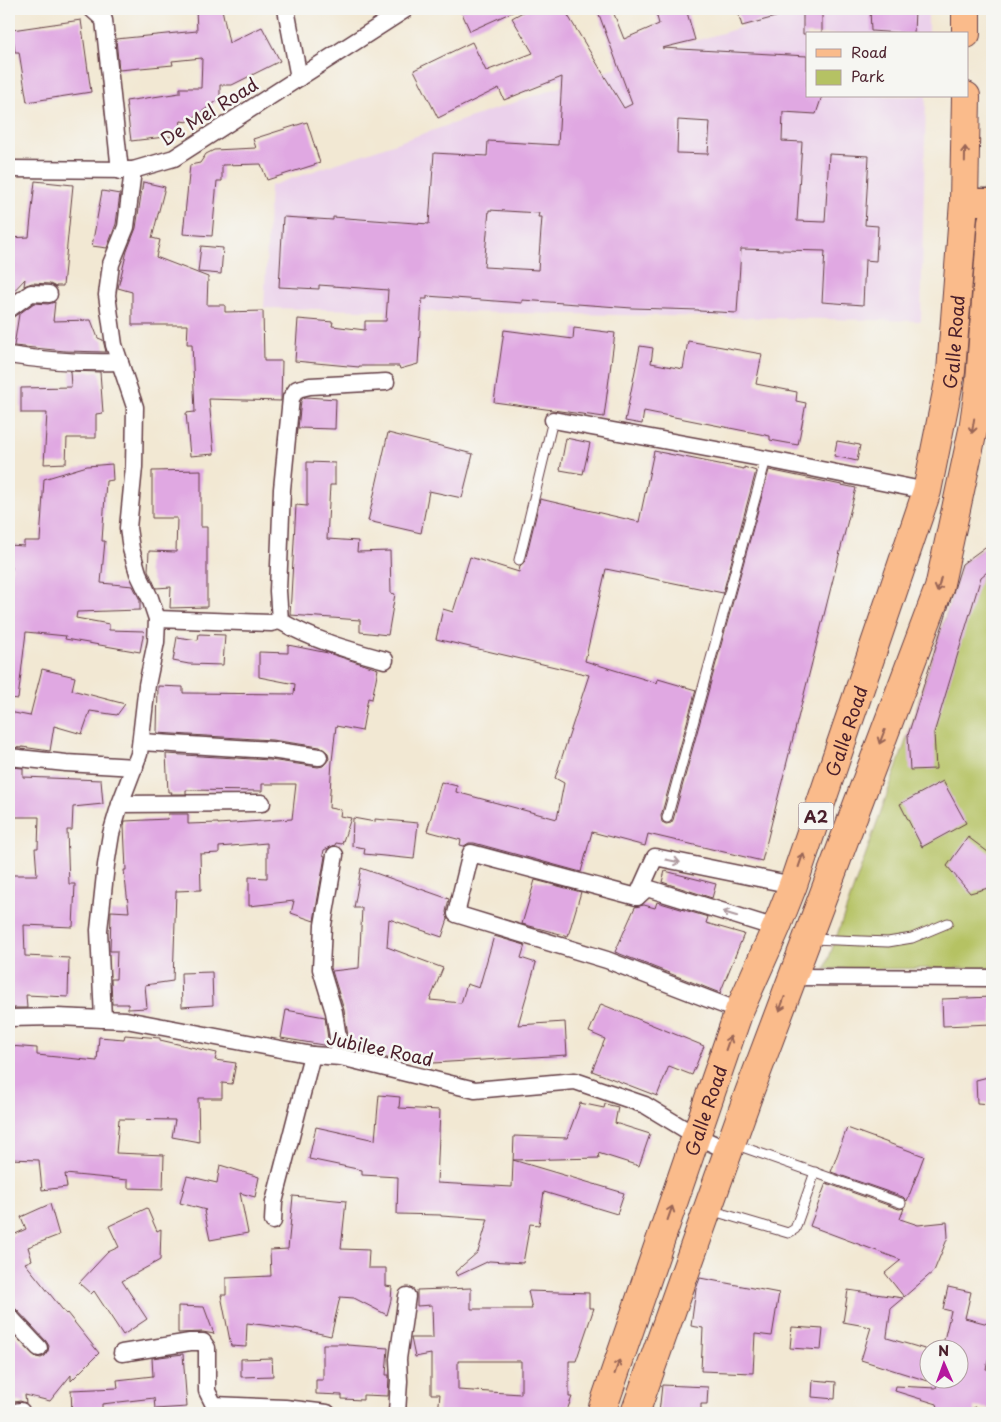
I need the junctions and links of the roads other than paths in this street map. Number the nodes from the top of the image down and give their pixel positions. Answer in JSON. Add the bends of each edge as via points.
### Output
{"nodes":[{"id":1,"x":92,"y":9,"type":"edge"},
{"id":2,"x":286,"y":9,"type":"edge"},
{"id":3,"x":406,"y":9,"type":"edge"},
{"id":4,"x":966,"y":9,"type":"edge"},
{"id":5,"x":966,"y":32,"type":"edge"},
{"id":6,"x":299,"y":78,"type":"junction"},
{"id":7,"x":966,"y":98,"type":"edge"},
{"id":8,"x":9,"y":170,"type":"edge"},
{"id":9,"x":127,"y":170,"type":"junction"},
{"id":10,"x":964,"y":202,"type":"junction"},
{"id":11,"x":992,"y":202,"type":"edge"},
{"id":12,"x":992,"y":221,"type":"edge"},
{"id":13,"x":49,"y":294,"type":"dead end"},
{"id":14,"x":9,"y":309,"type":"edge"},
{"id":15,"x":9,"y":355,"type":"edge"},
{"id":16,"x":120,"y":362,"type":"junction"},
{"id":17,"x":386,"y":382,"type":"dead end"},
{"id":18,"x":986,"y":382,"type":"edge"},
{"id":19,"x":553,"y":420,"type":"joint"},
{"id":20,"x":766,"y":458,"type":"junction"},
{"id":21,"x":927,"y":491,"type":"junction"},
{"id":22,"x":519,"y":560,"type":"dead end"},
{"id":23,"x":157,"y":618,"type":"junction"},
{"id":24,"x":280,"y":621,"type":"junction"},
{"id":25,"x":385,"y":660,"type":"dead end"},
{"id":26,"x":141,"y":742,"type":"junction"},
{"id":27,"x":9,"y":757,"type":"edge"},
{"id":28,"x":319,"y":757,"type":"dead end"},
{"id":29,"x":135,"y":767,"type":"junction"},
{"id":30,"x":262,"y":803,"type":"dead end"},
{"id":31,"x":120,"y":804,"type":"junction"},
{"id":32,"x":667,"y":818,"type":"dead end"},
{"id":33,"x":335,"y":855,"type":"dead end"},
{"id":34,"x":789,"y":894,"type":"junction"},
{"id":35,"x":637,"y":898,"type":"junction"},
{"id":36,"x":948,"y":923,"type":"dead end"},
{"id":37,"x":776,"y":928,"type":"junction"},
{"id":38,"x":810,"y":928,"type":"junction"},
{"id":39,"x":792,"y":977,"type":"junction"},
{"id":40,"x":992,"y":978,"type":"edge"},
{"id":41,"x":739,"y":1012,"type":"junction"},
{"id":42,"x":9,"y":1018,"type":"edge"},
{"id":43,"x":103,"y":1019,"type":"junction"},
{"id":44,"x":312,"y":1055,"type":"junction"},
{"id":45,"x":341,"y":1057,"type":"junction"},
{"id":46,"x":696,"y":1136,"type":"junction"},
{"id":47,"x":730,"y":1147,"type":"junction"},
{"id":48,"x":814,"y":1172,"type":"junction"},
{"id":49,"x":901,"y":1203,"type":"dead end"},
{"id":50,"x":708,"y":1209,"type":"junction"},
{"id":51,"x":273,"y":1221,"type":"dead end"},
{"id":52,"x":407,"y":1296,"type":"dead end"},
{"id":53,"x":9,"y":1316,"type":"edge"},
{"id":54,"x":40,"y":1348,"type":"dead end"},
{"id":55,"x":122,"y":1352,"type":"dead end"},
{"id":56,"x":285,"y":1410,"type":"edge"},
{"id":57,"x":327,"y":1413,"type":"edge"},
{"id":58,"x":397,"y":1413,"type":"edge"},
{"id":59,"x":601,"y":1413,"type":"edge"},
{"id":60,"x":635,"y":1413,"type":"edge"}],
"edges":[{"from":1,"to":9,"type":"street","via":[[104,20]]},
{"from":2,"to":6,"type":"street"},
{"from":3,"to":6,"type":"street","name":"De Mel Road"},
{"from":4,"to":5,"type":"highway"},
{"from":6,"to":9,"type":"street","name":"De Mel Road","via":[[174,158]]},
{"from":10,"to":7,"type":"highway","number":"A2","one_way":true},
{"from":8,"to":9,"type":"street","name":"De Mel Road"},
{"from":9,"to":16,"type":"street","via":[[126,227],[111,264],[106,295],[114,346]]},
{"from":10,"to":11,"type":"main road"},
{"from":10,"to":21,"type":"highway","name":"Galle Road","number":"A2","via":[[950,372]]},
{"from":12,"to":18,"type":"highway","name":"Galle Road","number":"A2"},
{"from":13,"to":14,"type":"street","via":[[31,293]]},
{"from":15,"to":16,"type":"street","via":[[31,359]]},
{"from":16,"to":23,"type":"street","via":[[134,407],[134,467],[128,528],[131,549]]},
{"from":17,"to":24,"type":"street","via":[[310,386],[297,389],[292,398],[282,489]]},
{"from":18,"to":38,"type":"highway","name":"Galle Road","number":"A2","one_way":true,"via":[[939,588]]},
{"from":19,"to":20,"type":"street"},
{"from":19,"to":22,"type":"lane"},
{"from":20,"to":21,"type":"street"},
{"from":20,"to":32,"type":"lane"},
{"from":34,"to":21,"type":"highway","name":"Galle Road","number":"A2","one_way":true},
{"from":23,"to":24,"type":"street"},
{"from":23,"to":26,"type":"street"},
{"from":24,"to":25,"type":"street","via":[[320,641]]},
{"from":26,"to":28,"type":"street","via":[[271,750]]},
{"from":26,"to":29,"type":"street"},
{"from":27,"to":29,"type":"street"},
{"from":29,"to":31,"type":"street"},
{"from":30,"to":31,"type":"street"},
{"from":31,"to":43,"type":"street","via":[[106,865],[99,930]]},
{"from":33,"to":45,"type":"street","via":[[323,925],[321,970],[334,1012]]},
{"from":35,"to":34,"type":"street","one_way":true,"via":[[655,857]]},
{"from":34,"to":37,"type":"highway","name":"Galle Road","number":"A2"},
{"from":34,"to":38,"type":"highway"},
{"from":37,"to":35,"type":"street","one_way":true,"via":[[646,888]]},
{"from":35,"to":41,"type":"street","via":[[471,853],[456,914],[607,960]]},
{"from":36,"to":38,"type":"lane","via":[[912,938],[888,942]]},
{"from":37,"to":41,"type":"highway","name":"Galle Road","number":"A2"},
{"from":38,"to":39,"type":"highway","name":"Galle Road","number":"A2"},
{"from":39,"to":40,"type":"street"},
{"from":39,"to":47,"type":"highway","name":"Galle Road","number":"A2","one_way":true},
{"from":46,"to":41,"type":"highway","name":"Galle Road","number":"A2","one_way":true},
{"from":42,"to":43,"type":"street","name":"Jubilee Road"},
{"from":43,"to":44,"type":"street","name":"Jubilee Road","via":[[126,1020]]},
{"from":44,"to":45,"type":"street","name":"Jubilee Road"},
{"from":44,"to":51,"type":"street","via":[[274,1202]]},
{"from":45,"to":46,"type":"street","name":"Jubilee Road","via":[[475,1090],[575,1081],[645,1105]]},
{"from":46,"to":47,"type":"street","name":"Jubilee Road"},
{"from":59,"to":46,"type":"highway","name":"Galle Road","number":"A2","one_way":true},
{"from":47,"to":48,"type":"lane"},
{"from":47,"to":50,"type":"highway","name":"Galle Road","number":"A2"},
{"from":48,"to":49,"type":"lane"},
{"from":48,"to":50,"type":"lane","via":[[795,1229],[788,1233]]},
{"from":50,"to":60,"type":"highway","name":"Galle Road","number":"A2"},
{"from":52,"to":58,"type":"street","via":[[398,1359]]},
{"from":53,"to":54,"type":"street"},
{"from":55,"to":56,"type":"street","via":[[203,1342],[207,1348],[208,1391],[214,1405]]},
{"from":56,"to":57,"type":"street"}]}
